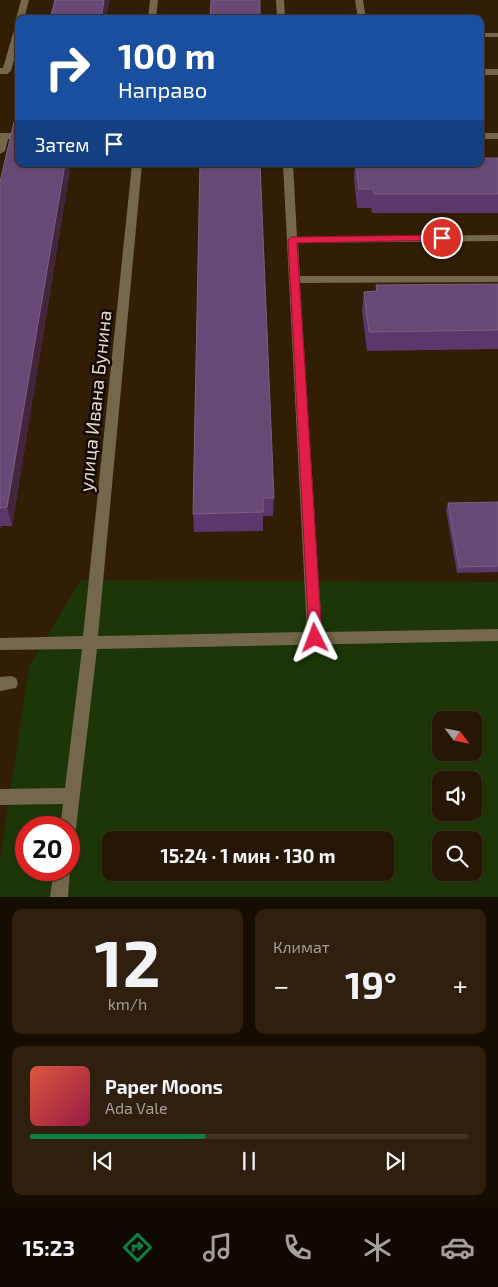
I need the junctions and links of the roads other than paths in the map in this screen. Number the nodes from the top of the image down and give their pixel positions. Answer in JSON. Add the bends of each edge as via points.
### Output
{"nodes":[{"id":1,"x":25,"y":0,"type":"edge"},
{"id":2,"x":154,"y":0,"type":"edge"},
{"id":3,"x":280,"y":0,"type":"edge"},
{"id":4,"x":360,"y":0,"type":"edge"},
{"id":5,"x":21,"y":15,"type":"edge"},
{"id":6,"x":152,"y":15,"type":"edge"},
{"id":7,"x":281,"y":15,"type":"edge"},
{"id":8,"x":362,"y":15,"type":"edge"},
{"id":9,"x":484,"y":35,"type":"edge"},
{"id":10,"x":498,"y":36,"type":"edge"},
{"id":11,"x":15,"y":40,"type":"edge"},
{"id":12,"x":0,"y":71,"type":"edge"},
{"id":13,"x":484,"y":72,"type":"edge"},
{"id":14,"x":498,"y":72,"type":"edge"},
{"id":15,"x":2,"y":136,"type":"edge"},
{"id":16,"x":15,"y":136,"type":"edge"},
{"id":17,"x":484,"y":136,"type":"edge"},
{"id":18,"x":498,"y":136,"type":"edge"},
{"id":19,"x":0,"y":151,"type":"edge"},
{"id":20,"x":137,"y":167,"type":"edge"},
{"id":21,"x":288,"y":167,"type":"edge"},
{"id":22,"x":498,"y":238,"type":"edge"},
{"id":23,"x":292,"y":240,"type":"junction"},
{"id":24,"x":498,"y":279,"type":"edge"},
{"id":25,"x":295,"y":280,"type":"junction"},
{"id":26,"x":498,"y":635,"type":"edge"},
{"id":27,"x":315,"y":638,"type":"junction"},
{"id":28,"x":90,"y":642,"type":"junction"},
{"id":29,"x":0,"y":644,"type":"edge"},
{"id":30,"x":71,"y":796,"type":"junction"},
{"id":31,"x":0,"y":797,"type":"edge"},
{"id":32,"x":69,"y":816,"type":"edge"},
{"id":33,"x":61,"y":881,"type":"edge"},
{"id":34,"x":59,"y":897,"type":"edge"}],
"edges":[{"from":1,"to":5,"type":"street"},
{"from":2,"to":6,"type":"street"},
{"from":3,"to":7,"type":"street"},
{"from":4,"to":8,"type":"street"},
{"from":9,"to":10,"type":"street"},
{"from":11,"to":12,"type":"street","via":[[7,71]]},
{"from":13,"to":14,"type":"street"},
{"from":15,"to":16,"type":"street"},
{"from":15,"to":19,"type":"street"},
{"from":17,"to":18,"type":"street"},
{"from":20,"to":28,"type":"street","name":"улица Ивана Бунина"},
{"from":21,"to":23,"type":"street"},
{"from":22,"to":23,"type":"street"},
{"from":23,"to":25,"type":"street"},
{"from":24,"to":25,"type":"street"},
{"from":25,"to":27,"type":"street"},
{"from":26,"to":27,"type":"street"},
{"from":27,"to":28,"type":"street"},
{"from":28,"to":29,"type":"street"},
{"from":28,"to":30,"type":"street","name":"улица Ивана Бунина"},
{"from":30,"to":31,"type":"street"},
{"from":30,"to":32,"type":"street","name":"улица Ивана Бунина"},
{"from":33,"to":34,"type":"street"}]}
